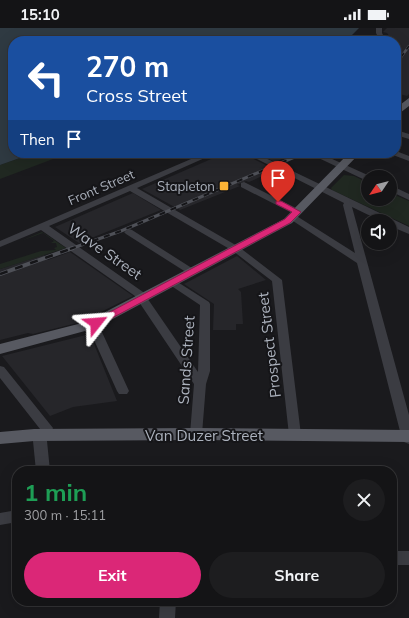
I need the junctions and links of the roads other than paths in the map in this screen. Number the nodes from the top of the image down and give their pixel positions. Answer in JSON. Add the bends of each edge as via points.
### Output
{"nodes":[{"id":1,"x":409,"y":101,"type":"edge"},
{"id":2,"x":401,"y":108,"type":"edge"},
{"id":3,"x":200,"y":158,"type":"edge"},
{"id":4,"x":259,"y":158,"type":"edge"},
{"id":5,"x":324,"y":158,"type":"edge"},
{"id":6,"x":350,"y":158,"type":"edge"},
{"id":7,"x":342,"y":166,"type":"junction"},
{"id":8,"x":361,"y":175,"type":"edge"},
{"id":9,"x":244,"y":185,"type":"dead end"},
{"id":10,"x":131,"y":188,"type":"junction"},
{"id":11,"x":321,"y":188,"type":"junction"},
{"id":12,"x":397,"y":191,"type":"edge"},
{"id":13,"x":409,"y":197,"type":"edge"},
{"id":14,"x":350,"y":203,"type":"junction"},
{"id":15,"x":374,"y":214,"type":"edge"},
{"id":16,"x":295,"y":215,"type":"junction"},
{"id":17,"x":397,"y":225,"type":"edge"},
{"id":18,"x":42,"y":226,"type":"junction"},
{"id":19,"x":409,"y":231,"type":"edge"},
{"id":20,"x":129,"y":232,"type":"dead end"},
{"id":21,"x":0,"y":244,"type":"edge"},
{"id":22,"x":236,"y":249,"type":"junction"},
{"id":23,"x":361,"y":261,"type":"junction"},
{"id":24,"x":193,"y":272,"type":"junction"},
{"id":25,"x":172,"y":283,"type":"junction"},
{"id":26,"x":143,"y":298,"type":"junction"},
{"id":27,"x":91,"y":325,"type":"junction"},
{"id":28,"x":0,"y":349,"type":"edge"},
{"id":29,"x":0,"y":370,"type":"edge"},
{"id":30,"x":200,"y":384,"type":"junction"},
{"id":31,"x":123,"y":391,"type":"dead end"},
{"id":32,"x":196,"y":434,"type":"junction"},
{"id":33,"x":295,"y":434,"type":"junction"},
{"id":34,"x":43,"y":435,"type":"junction"},
{"id":35,"x":409,"y":437,"type":"edge"},
{"id":36,"x":0,"y":438,"type":"edge"},
{"id":37,"x":42,"y":466,"type":"edge"},
{"id":38,"x":12,"y":517,"type":"edge"},
{"id":39,"x":0,"y":519,"type":"edge"},
{"id":40,"x":397,"y":558,"type":"edge"},
{"id":41,"x":409,"y":558,"type":"edge"},
{"id":42,"x":168,"y":606,"type":"edge"},
{"id":43,"x":167,"y":618,"type":"edge"}],
"edges":[{"from":1,"to":2,"type":"main road"},
{"from":3,"to":10,"type":"street","name":"Front Street"},
{"from":4,"to":11,"type":"street"},
{"from":5,"to":7,"type":"street"},
{"from":6,"to":7,"type":"main road"},
{"from":7,"to":8,"type":"street"},
{"from":7,"to":11,"type":"main road"},
{"from":9,"to":16,"type":"street"},
{"from":10,"to":18,"type":"street","name":"Front Street"},
{"from":10,"to":22,"type":"street","name":"Prospect Street"},
{"from":11,"to":14,"type":"street"},
{"from":11,"to":16,"type":"main road"},
{"from":12,"to":13,"type":"street"},
{"from":14,"to":15,"type":"street"},
{"from":14,"to":23,"type":"street","via":[[347,205]]},
{"from":16,"to":22,"type":"main road"},
{"from":16,"to":23,"type":"street"},
{"from":17,"to":19,"type":"street"},
{"from":18,"to":21,"type":"street","name":"Front Street"},
{"from":18,"to":26,"type":"street","name":"Wave Street","via":[[75,247]]},
{"from":20,"to":24,"type":"street"},
{"from":22,"to":24,"type":"main road"},
{"from":22,"to":33,"type":"street","name":"Prospect Street","via":[[277,280]]},
{"from":23,"to":35,"type":"street"},
{"from":24,"to":25,"type":"main road"},
{"from":25,"to":26,"type":"main road"},
{"from":25,"to":30,"type":"street","name":"Sands Street","via":[[205,304],[204,371]]},
{"from":26,"to":27,"type":"main road"},
{"from":26,"to":30,"type":"street","name":"Wave Street"},
{"from":27,"to":28,"type":"main road"},
{"from":27,"to":31,"type":"street"},
{"from":29,"to":34,"type":"street","via":[[47,428]]},
{"from":30,"to":32,"type":"street","name":"Sands Street"},
{"from":32,"to":33,"type":"main road","name":"Van Duzer Street"},
{"from":32,"to":34,"type":"main road","name":"Van Duzer Street"},
{"from":33,"to":35,"type":"main road","name":"Van Duzer Street"},
{"from":34,"to":36,"type":"main road","name":"Van Duzer Street"},
{"from":34,"to":37,"type":"street","via":[[40,441]]},
{"from":38,"to":39,"type":"street"},
{"from":40,"to":41,"type":"street"},
{"from":42,"to":43,"type":"street"}]}
